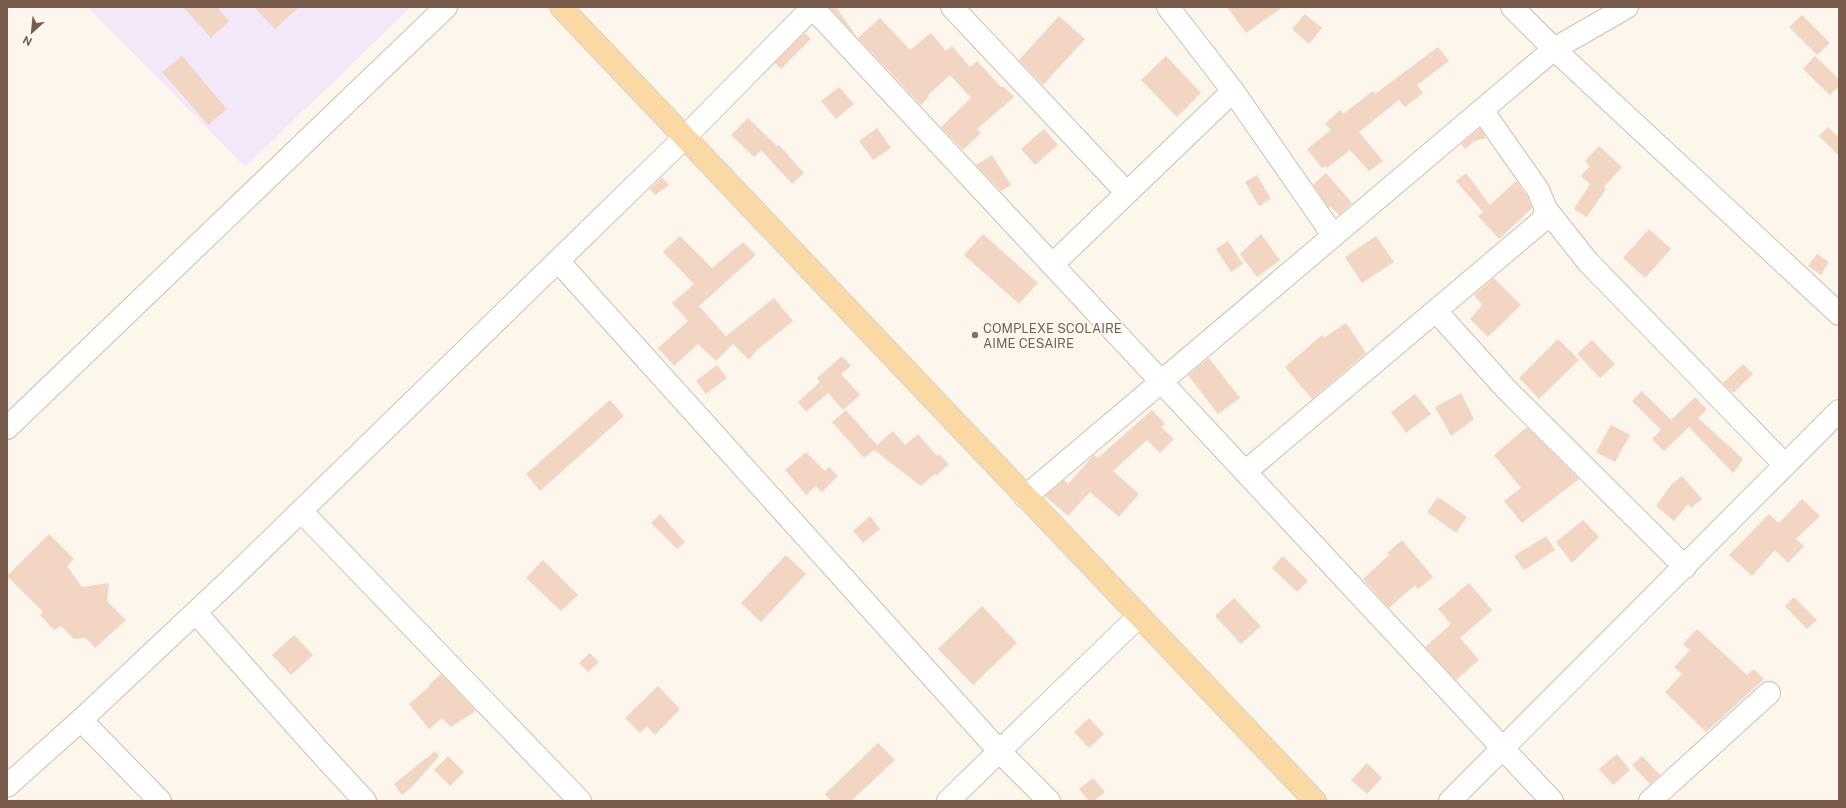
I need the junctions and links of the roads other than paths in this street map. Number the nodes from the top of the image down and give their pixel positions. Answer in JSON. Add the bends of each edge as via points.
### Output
{"nodes":[{"id":1,"x":446,"y":7,"type":"edge"},
{"id":2,"x":561,"y":7,"type":"edge"},
{"id":3,"x":812,"y":7,"type":"edge"},
{"id":4,"x":952,"y":7,"type":"edge"},
{"id":5,"x":1168,"y":7,"type":"edge"},
{"id":6,"x":1512,"y":7,"type":"edge"},
{"id":7,"x":1627,"y":7,"type":"edge"},
{"id":8,"x":1554,"y":49,"type":"junction"},
{"id":9,"x":1233,"y":92,"type":"junction"},
{"id":10,"x":1482,"y":110,"type":"junction"},
{"id":11,"x":684,"y":138,"type":"junction"},
{"id":12,"x":1126,"y":192,"type":"junction"},
{"id":13,"x":1546,"y":209,"type":"junction"},
{"id":14,"x":1333,"y":235,"type":"junction"},
{"id":15,"x":558,"y":261,"type":"junction"},
{"id":16,"x":1052,"y":265,"type":"junction"},
{"id":17,"x":1436,"y":311,"type":"junction"},
{"id":18,"x":1839,"y":314,"type":"edge"},
{"id":19,"x":1160,"y":381,"type":"junction"},
{"id":20,"x":1839,"y":411,"type":"edge"},
{"id":21,"x":7,"y":428,"type":"edge"},
{"id":22,"x":1785,"y":464,"type":"junction"},
{"id":23,"x":1245,"y":472,"type":"junction"},
{"id":24,"x":1025,"y":497,"type":"junction"},
{"id":25,"x":301,"y":511,"type":"junction"},
{"id":26,"x":1685,"y":567,"type":"junction"},
{"id":27,"x":196,"y":613,"type":"junction"},
{"id":28,"x":1139,"y":616,"type":"junction"},
{"id":29,"x":1769,"y":693,"type":"dead end"},
{"id":30,"x":81,"y":720,"type":"junction"},
{"id":31,"x":1502,"y":748,"type":"junction"},
{"id":32,"x":1000,"y":752,"type":"junction"},
{"id":33,"x":7,"y":786,"type":"edge"},
{"id":34,"x":160,"y":801,"type":"edge"},
{"id":35,"x":366,"y":801,"type":"edge"},
{"id":36,"x":580,"y":801,"type":"edge"},
{"id":37,"x":948,"y":801,"type":"edge"},
{"id":38,"x":1049,"y":801,"type":"edge"},
{"id":39,"x":1315,"y":801,"type":"edge"},
{"id":40,"x":1450,"y":801,"type":"edge"},
{"id":41,"x":1552,"y":801,"type":"edge"},
{"id":42,"x":1650,"y":801,"type":"edge"}],
"edges":[{"from":1,"to":21,"type":"street"},
{"from":2,"to":11,"type":"main road"},
{"from":3,"to":11,"type":"street"},
{"from":3,"to":16,"type":"street"},
{"from":4,"to":12,"type":"street"},
{"from":5,"to":9,"type":"street"},
{"from":6,"to":8,"type":"street"},
{"from":7,"to":8,"type":"street"},
{"from":8,"to":10,"type":"street"},
{"from":8,"to":18,"type":"street"},
{"from":9,"to":12,"type":"street"},
{"from":9,"to":14,"type":"street"},
{"from":10,"to":13,"type":"street","via":[[1538,190]]},
{"from":10,"to":14,"type":"street"},
{"from":11,"to":15,"type":"street"},
{"from":11,"to":24,"type":"main road"},
{"from":12,"to":16,"type":"street"},
{"from":13,"to":17,"type":"street","via":[[1543,220]]},
{"from":13,"to":22,"type":"street","via":[[1588,262]]},
{"from":14,"to":19,"type":"street"},
{"from":15,"to":25,"type":"street"},
{"from":15,"to":32,"type":"street"},
{"from":16,"to":19,"type":"street"},
{"from":17,"to":23,"type":"street"},
{"from":17,"to":26,"type":"street","via":[[1506,389]]},
{"from":19,"to":23,"type":"street"},
{"from":19,"to":24,"type":"street"},
{"from":20,"to":22,"type":"street"},
{"from":22,"to":26,"type":"street"},
{"from":23,"to":31,"type":"street"},
{"from":24,"to":28,"type":"main road"},
{"from":25,"to":27,"type":"street"},
{"from":25,"to":36,"type":"street"},
{"from":26,"to":31,"type":"street"},
{"from":27,"to":30,"type":"street"},
{"from":27,"to":35,"type":"street"},
{"from":28,"to":32,"type":"street"},
{"from":28,"to":39,"type":"main road"},
{"from":29,"to":42,"type":"street"},
{"from":30,"to":33,"type":"street"},
{"from":30,"to":34,"type":"street"},
{"from":31,"to":40,"type":"street"},
{"from":31,"to":41,"type":"street"},
{"from":32,"to":37,"type":"street"},
{"from":32,"to":38,"type":"street"}]}
